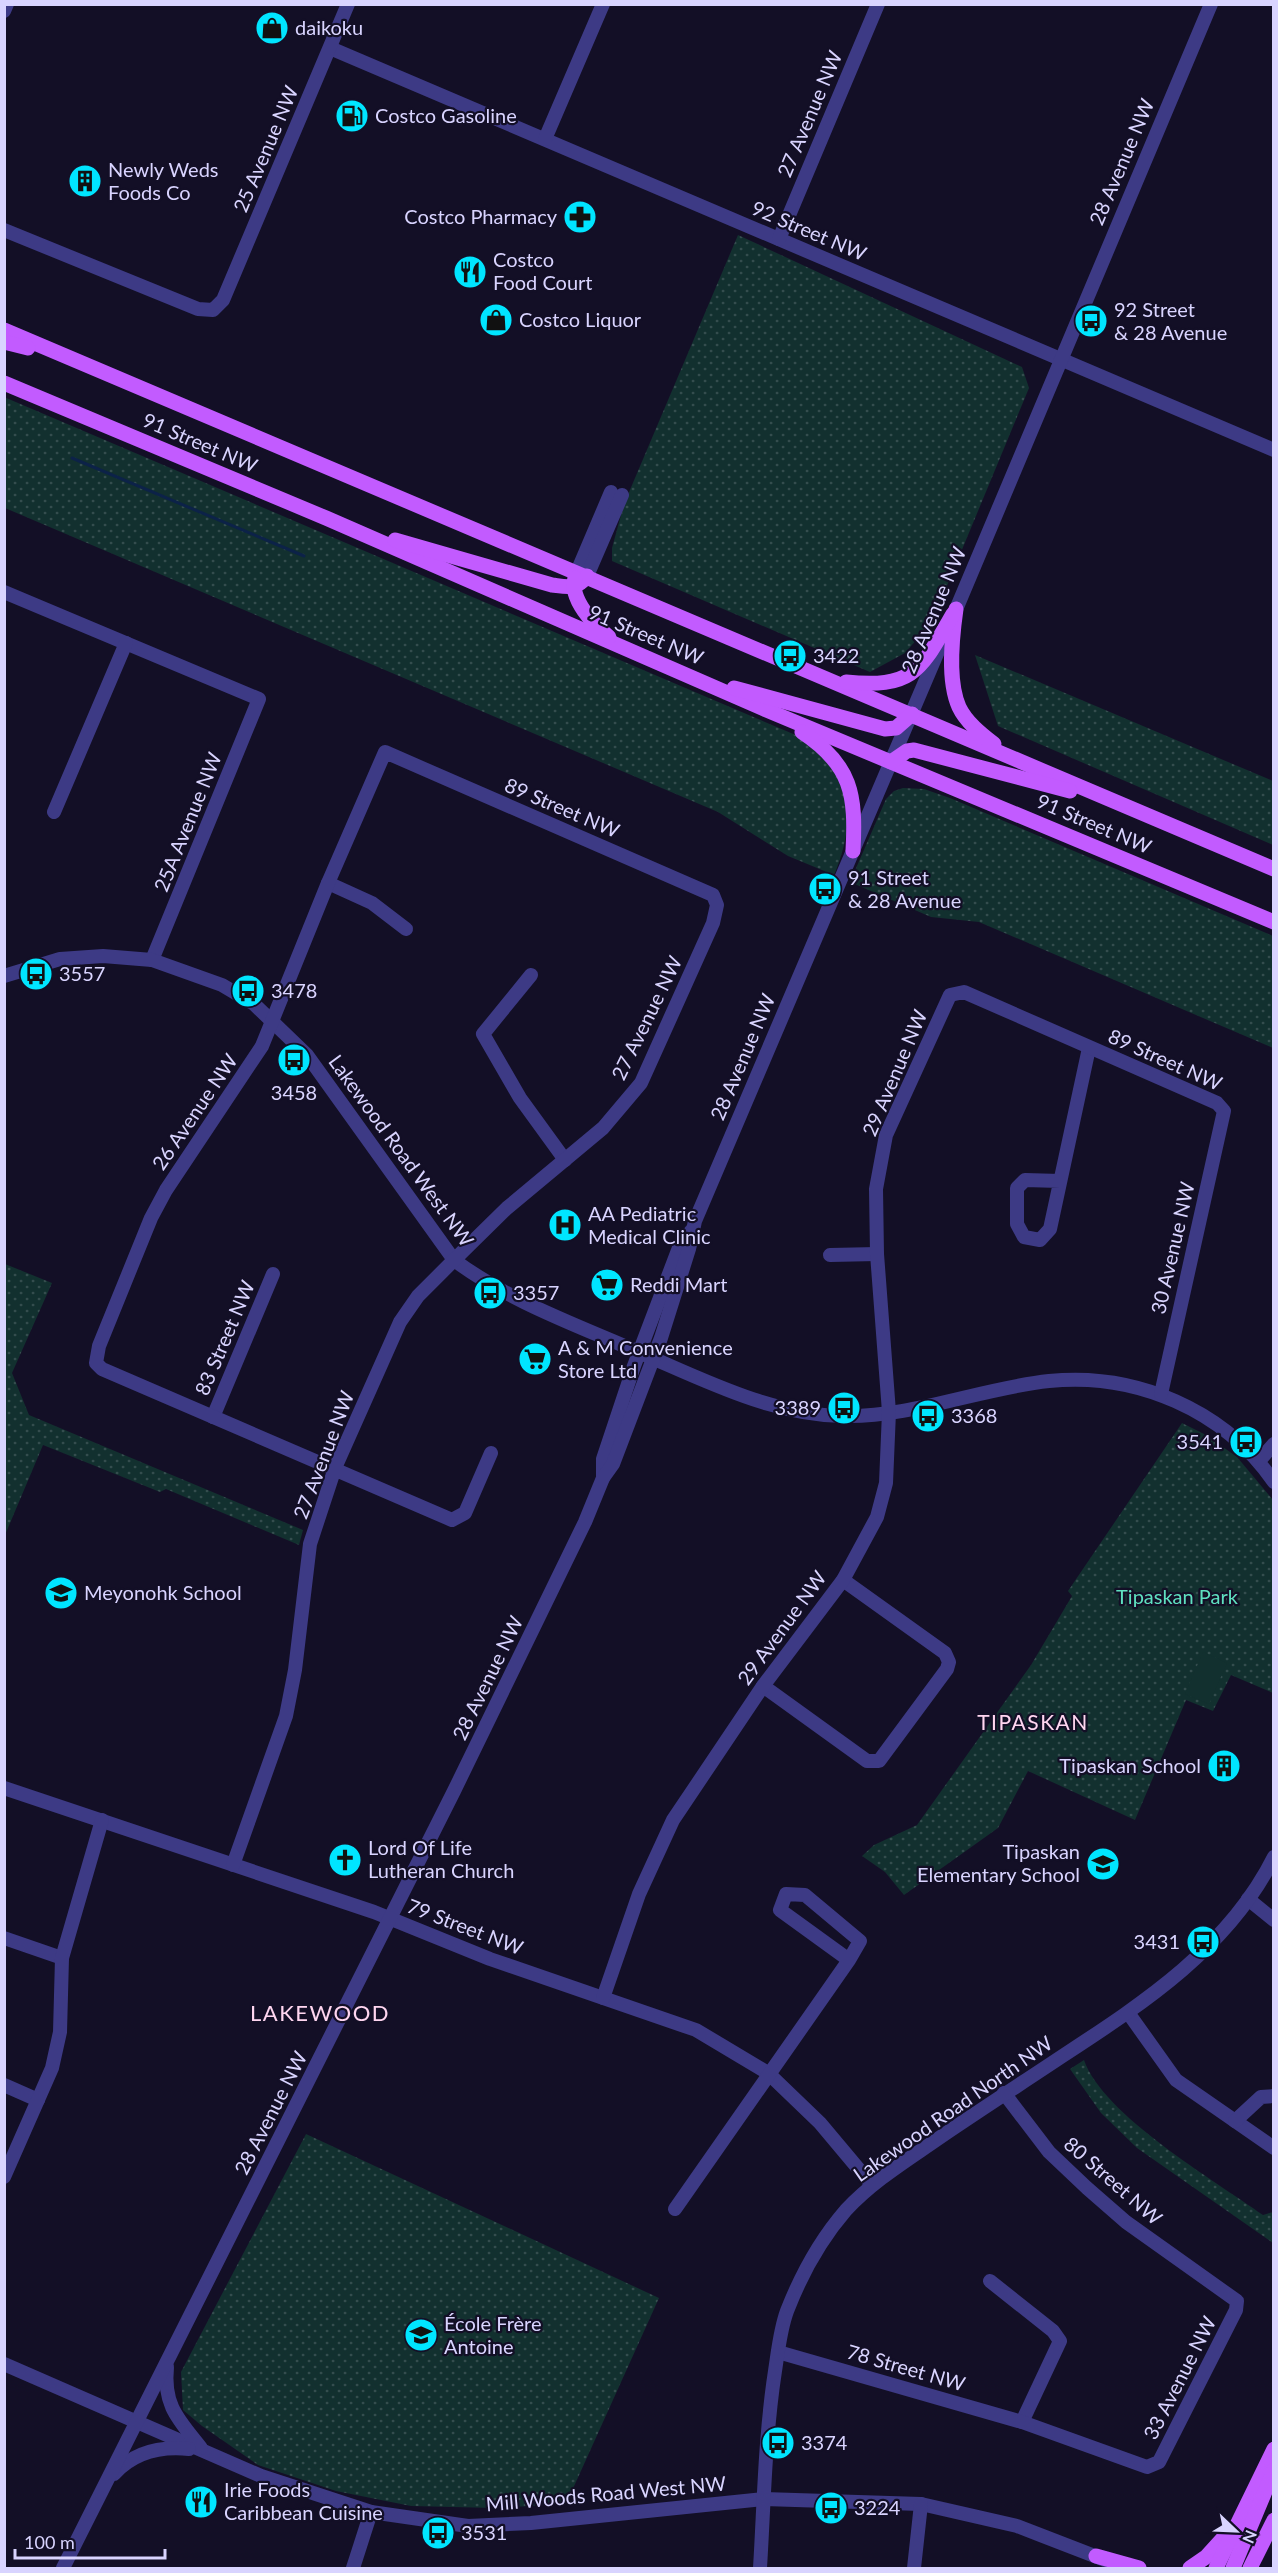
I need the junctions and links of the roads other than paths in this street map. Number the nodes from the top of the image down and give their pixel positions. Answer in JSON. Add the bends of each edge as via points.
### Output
{"nodes":[{"id":1,"x":7,"y":4,"type":"edge"},
{"id":2,"x":348,"y":4,"type":"edge"},
{"id":3,"x":603,"y":4,"type":"edge"},
{"id":4,"x":878,"y":4,"type":"edge"},
{"id":5,"x":1211,"y":4,"type":"edge"},
{"id":6,"x":4,"y":11,"type":"edge"},
{"id":7,"x":330,"y":48,"type":"junction"},
{"id":8,"x":545,"y":139,"type":"junction"},
{"id":9,"x":4,"y":230,"type":"edge"},
{"id":10,"x":778,"y":239,"type":"junction"},
{"id":11,"x":4,"y":330,"type":"edge"},
{"id":12,"x":4,"y":342,"type":"edge"},
{"id":13,"x":1060,"y":359,"type":"junction"},
{"id":14,"x":80,"y":362,"type":"junction"},
{"id":15,"x":4,"y":383,"type":"edge"},
{"id":16,"x":1274,"y":450,"type":"edge"},
{"id":17,"x":616,"y":494,"type":"dead end"},
{"id":18,"x":326,"y":518,"type":"junction"},
{"id":19,"x":579,"y":579,"type":"junction"},
{"id":20,"x":4,"y":592,"type":"edge"},
{"id":21,"x":956,"y":609,"type":"junction"},
{"id":22,"x":126,"y":643,"type":"junction"},
{"id":23,"x":655,"y":662,"type":"junction"},
{"id":24,"x":828,"y":680,"type":"junction"},
{"id":25,"x":702,"y":681,"type":"junction"},
{"id":26,"x":764,"y":709,"type":"junction"},
{"id":27,"x":912,"y":714,"type":"junction"},
{"id":28,"x":385,"y":752,"type":"joint"},
{"id":29,"x":1014,"y":759,"type":"junction"},
{"id":30,"x":891,"y":762,"type":"junction"},
{"id":31,"x":1097,"y":794,"type":"junction"},
{"id":32,"x":54,"y":812,"type":"dead end"},
{"id":33,"x":853,"y":851,"type":"junction"},
{"id":34,"x":1274,"y":869,"type":"edge"},
{"id":35,"x":328,"y":883,"type":"junction"},
{"id":36,"x":717,"y":905,"type":"joint"},
{"id":37,"x":1274,"y":922,"type":"edge"},
{"id":38,"x":406,"y":929,"type":"dead end"},
{"id":39,"x":152,"y":960,"type":"junction"},
{"id":40,"x":531,"y":975,"type":"dead end"},
{"id":41,"x":4,"y":976,"type":"edge"},
{"id":42,"x":964,"y":992,"type":"joint"},
{"id":43,"x":273,"y":1020,"type":"junction"},
{"id":44,"x":1089,"y":1048,"type":"junction"},
{"id":45,"x":1224,"y":1110,"type":"joint"},
{"id":46,"x":565,"y":1160,"type":"junction"},
{"id":47,"x":1060,"y":1181,"type":"junction"},
{"id":48,"x":691,"y":1231,"type":"junction"},
{"id":49,"x":877,"y":1254,"type":"junction"},
{"id":50,"x":830,"y":1255,"type":"dead end"},
{"id":51,"x":454,"y":1260,"type":"junction"},
{"id":52,"x":273,"y":1274,"type":"dead end"},
{"id":53,"x":639,"y":1352,"type":"junction"},
{"id":54,"x":654,"y":1359,"type":"junction"},
{"id":55,"x":96,"y":1363,"type":"joint"},
{"id":56,"x":1161,"y":1394,"type":"junction"},
{"id":57,"x":889,"y":1412,"type":"junction"},
{"id":58,"x":213,"y":1418,"type":"junction"},
{"id":59,"x":1274,"y":1444,"type":"edge"},
{"id":60,"x":491,"y":1453,"type":"dead end"},
{"id":61,"x":1259,"y":1461,"type":"junction"},
{"id":62,"x":335,"y":1468,"type":"junction"},
{"id":63,"x":603,"y":1478,"type":"junction"},
{"id":64,"x":1274,"y":1482,"type":"edge"},
{"id":65,"x":843,"y":1580,"type":"junction"},
{"id":66,"x":763,"y":1686,"type":"junction"},
{"id":67,"x":4,"y":1788,"type":"edge"},
{"id":68,"x":102,"y":1820,"type":"junction"},
{"id":69,"x":1274,"y":1857,"type":"edge"},
{"id":70,"x":233,"y":1865,"type":"junction"},
{"id":71,"x":1248,"y":1899,"type":"junction"},
{"id":72,"x":391,"y":1919,"type":"junction"},
{"id":73,"x":1274,"y":1920,"type":"edge"},
{"id":74,"x":4,"y":1938,"type":"edge"},
{"id":75,"x":62,"y":1958,"type":"junction"},
{"id":76,"x":849,"y":1960,"type":"junction"},
{"id":77,"x":603,"y":1998,"type":"junction"},
{"id":78,"x":1129,"y":2014,"type":"junction"},
{"id":79,"x":768,"y":2073,"type":"junction"},
{"id":80,"x":4,"y":2085,"type":"edge"},
{"id":81,"x":1004,"y":2093,"type":"junction"},
{"id":82,"x":1274,"y":2096,"type":"edge"},
{"id":83,"x":38,"y":2100,"type":"junction"},
{"id":84,"x":1235,"y":2121,"type":"junction"},
{"id":85,"x":1274,"y":2148,"type":"edge"},
{"id":86,"x":4,"y":2177,"type":"edge"},
{"id":87,"x":872,"y":2184,"type":"junction"},
{"id":88,"x":675,"y":2209,"type":"dead end"},
{"id":89,"x":990,"y":2281,"type":"dead end"},
{"id":90,"x":1238,"y":2305,"type":"joint"},
{"id":91,"x":778,"y":2352,"type":"junction"},
{"id":92,"x":168,"y":2361,"type":"junction"},
{"id":93,"x":4,"y":2364,"type":"edge"},
{"id":94,"x":136,"y":2421,"type":"junction"},
{"id":95,"x":1022,"y":2422,"type":"junction"},
{"id":96,"x":1274,"y":2449,"type":"edge"},
{"id":97,"x":202,"y":2450,"type":"junction"},
{"id":98,"x":1154,"y":2466,"type":"joint"},
{"id":99,"x":1274,"y":2470,"type":"edge"},
{"id":100,"x":106,"y":2482,"type":"junction"},
{"id":101,"x":764,"y":2499,"type":"junction"},
{"id":102,"x":921,"y":2504,"type":"junction"},
{"id":103,"x":371,"y":2512,"type":"junction"},
{"id":104,"x":1240,"y":2515,"type":"junction"},
{"id":105,"x":1274,"y":2520,"type":"edge"},
{"id":106,"x":1261,"y":2547,"type":"junction"},
{"id":107,"x":1096,"y":2556,"type":"junction"},
{"id":108,"x":63,"y":2568,"type":"edge"},
{"id":109,"x":353,"y":2568,"type":"edge"},
{"id":110,"x":760,"y":2568,"type":"edge"},
{"id":111,"x":914,"y":2568,"type":"edge"},
{"id":112,"x":1110,"y":2568,"type":"edge"},
{"id":113,"x":1123,"y":2568,"type":"edge"},
{"id":114,"x":1139,"y":2568,"type":"edge"},
{"id":115,"x":1190,"y":2568,"type":"edge"},
{"id":116,"x":1216,"y":2568,"type":"edge"},
{"id":117,"x":1233,"y":2568,"type":"edge"},
{"id":118,"x":1250,"y":2568,"type":"edge"},
{"id":119,"x":1259,"y":2568,"type":"edge"}],
"edges":[{"from":1,"to":6,"type":"street"},
{"from":2,"to":7,"type":"street","name":"25 Avenue NW"},
{"from":3,"to":8,"type":"street"},
{"from":4,"to":10,"type":"street","name":"27 Avenue NW"},
{"from":5,"to":13,"type":"street","name":"28 Avenue NW"},
{"from":7,"to":8,"type":"street","name":"92 Street NW"},
{"from":7,"to":9,"type":"street","name":"25 Avenue NW","via":[[246,249],[217,307],[198,309]]},
{"from":8,"to":10,"type":"street","name":"92 Street NW"},
{"from":10,"to":13,"type":"street","name":"92 Street NW"},
{"from":11,"to":14,"type":"main road","name":"91 Street NW"},
{"from":12,"to":14,"type":"main road"},
{"from":13,"to":16,"type":"street","name":"92 Street NW"},
{"from":13,"to":21,"type":"street","name":"28 Avenue NW"},
{"from":14,"to":19,"type":"main road","name":"91 Street NW"},
{"from":15,"to":18,"type":"main road","name":"91 Street NW"},
{"from":17,"to":19,"type":"street"},
{"from":18,"to":19,"type":"main road","via":[[552,585]]},
{"from":18,"to":23,"type":"main road","name":"91 Street NW"},
{"from":19,"to":23,"type":"main road","via":[[584,610],[597,627]]},
{"from":19,"to":24,"type":"main road","name":"91 Street NW"},
{"from":20,"to":22,"type":"street"},
{"from":21,"to":24,"type":"main road","via":[[924,661],[907,677],[882,684]]},
{"from":21,"to":27,"type":"street","name":"28 Avenue NW"},
{"from":21,"to":29,"type":"main road","via":[[951,645],[959,707],[979,732]]},
{"from":22,"to":32,"type":"street"},
{"from":22,"to":39,"type":"street","name":"25A Avenue NW","via":[[259,699]]},
{"from":23,"to":25,"type":"main road","name":"91 Street NW"},
{"from":24,"to":27,"type":"main road","name":"91 Street NW"},
{"from":25,"to":26,"type":"main road","name":"91 Street NW"},
{"from":25,"to":27,"type":"main road","via":[[885,729],[896,728]]},
{"from":26,"to":30,"type":"main road","name":"91 Street NW"},
{"from":26,"to":33,"type":"main road","via":[[814,739],[846,776],[854,807]]},
{"from":27,"to":29,"type":"main road","name":"91 Street NW"},
{"from":27,"to":30,"type":"street","name":"28 Avenue NW"},
{"from":28,"to":35,"type":"street","name":"26 Avenue NW"},
{"from":28,"to":36,"type":"street","name":"89 Street NW","via":[[713,895]]},
{"from":29,"to":31,"type":"main road","name":"91 Street NW"},
{"from":30,"to":31,"type":"main road","via":[[914,750]]},
{"from":30,"to":33,"type":"street","name":"28 Avenue NW"},
{"from":30,"to":37,"type":"main road","name":"91 Street NW"},
{"from":31,"to":34,"type":"main road","name":"91 Street NW"},
{"from":33,"to":48,"type":"street","name":"28 Avenue NW"},
{"from":35,"to":38,"type":"street","via":[[372,903]]},
{"from":35,"to":43,"type":"street","name":"26 Avenue NW"},
{"from":36,"to":46,"type":"street","name":"27 Avenue NW","via":[[641,1083],[603,1128]]},
{"from":39,"to":41,"type":"street","name":"Lakewood Road West NW","via":[[103,956],[60,959]]},
{"from":39,"to":43,"type":"street","name":"Lakewood Road West NW","via":[[222,985]]},
{"from":40,"to":46,"type":"street","via":[[483,1034],[520,1098]]},
{"from":42,"to":44,"type":"street","name":"89 Street NW"},
{"from":42,"to":49,"type":"street","name":"29 Avenue NW","via":[[950,995],[886,1135],[876,1189]]},
{"from":43,"to":51,"type":"street","name":"Lakewood Road West NW","via":[[344,1102]]},
{"from":43,"to":55,"type":"street","name":"26 Avenue NW","via":[[262,1046],[156,1209],[99,1346]]},
{"from":44,"to":45,"type":"street","name":"89 Street NW","via":[[1217,1103]]},
{"from":44,"to":47,"type":"street","name":"89 Street NW"},
{"from":45,"to":56,"type":"street","name":"30 Avenue NW"},
{"from":46,"to":51,"type":"street","name":"27 Avenue NW","via":[[507,1208]]},
{"from":47,"to":47,"type":"street","name":"89 Street NW","via":[[1025,1180],[1017,1188],[1017,1224],[1024,1237],[1040,1239],[1049,1232]]},
{"from":48,"to":53,"type":"street","name":"28 Avenue NW","via":[[680,1245]]},
{"from":48,"to":54,"type":"street","name":"28 Avenue NW","via":[[689,1250]]},
{"from":49,"to":50,"type":"street"},
{"from":49,"to":57,"type":"street","name":"29 Avenue NW"},
{"from":51,"to":53,"type":"street","name":"Lakewood Road West NW","via":[[475,1276],[533,1307]]},
{"from":51,"to":62,"type":"street","name":"27 Avenue NW","via":[[418,1296],[400,1322]]},
{"from":52,"to":58,"type":"street","name":"83 Street NW"},
{"from":53,"to":54,"type":"street","name":"Lakewood Road West NW"},
{"from":53,"to":63,"type":"street","name":"28 Avenue NW","via":[[603,1459]]},
{"from":54,"to":57,"type":"street","name":"Lakewood Road West NW","via":[[751,1399],[787,1408],[843,1416]]},
{"from":54,"to":63,"type":"street","name":"28 Avenue NW","via":[[613,1464]]},
{"from":55,"to":58,"type":"street","name":"83 Street NW"},
{"from":56,"to":57,"type":"street","name":"Lakewood Road West NW","via":[[1113,1383],[1050,1381]]},
{"from":56,"to":61,"type":"street","name":"Lakewood Road West NW","via":[[1203,1413]]},
{"from":57,"to":65,"type":"street","name":"29 Avenue NW","via":[[886,1483],[877,1517]]},
{"from":58,"to":62,"type":"street","name":"83 Street NW"},
{"from":59,"to":61,"type":"street"},
{"from":60,"to":62,"type":"street","name":"83 Street NW","via":[[465,1513],[452,1520]]},
{"from":61,"to":64,"type":"street","name":"Lakewood Road West NW"},
{"from":62,"to":70,"type":"street","name":"27 Avenue NW","via":[[310,1544],[286,1716]]},
{"from":63,"to":72,"type":"street","name":"28 Avenue NW","via":[[529,1639]]},
{"from":65,"to":66,"type":"street","name":"29 Avenue NW"},
{"from":65,"to":66,"type":"street","via":[[945,1653],[949,1662],[886,1752],[873,1763]]},
{"from":66,"to":77,"type":"street","name":"29 Avenue NW","via":[[673,1820],[639,1894]]},
{"from":67,"to":68,"type":"street","name":"79 Street NW"},
{"from":68,"to":70,"type":"street","name":"79 Street NW"},
{"from":68,"to":75,"type":"street"},
{"from":69,"to":71,"type":"street","name":"Lakewood Road North NW"},
{"from":70,"to":72,"type":"street","name":"79 Street NW"},
{"from":71,"to":73,"type":"street"},
{"from":71,"to":78,"type":"street","name":"Lakewood Road North NW","via":[[1219,1936]]},
{"from":72,"to":77,"type":"street","name":"79 Street NW"},
{"from":72,"to":92,"type":"street","name":"28 Avenue NW"},
{"from":74,"to":75,"type":"street"},
{"from":75,"to":83,"type":"street","via":[[60,2032],[52,2068]]},
{"from":76,"to":76,"type":"street","via":[[860,1941],[805,1895],[786,1894],[780,1910]]},
{"from":76,"to":79,"type":"street"},
{"from":77,"to":79,"type":"street","name":"79 Street NW","via":[[696,2030]]},
{"from":78,"to":81,"type":"street","name":"Lakewood Road North NW"},
{"from":78,"to":84,"type":"street","via":[[1176,2080]]},
{"from":79,"to":87,"type":"street","name":"79 Street NW","via":[[820,2123]]},
{"from":79,"to":88,"type":"street"},
{"from":80,"to":83,"type":"street"},
{"from":81,"to":87,"type":"street","name":"Lakewood Road North NW"},
{"from":81,"to":90,"type":"street","name":"80 Street NW","via":[[1049,2152],[1087,2188],[1126,2222],[1234,2298]]},
{"from":82,"to":84,"type":"street","via":[[1261,2097]]},
{"from":83,"to":86,"type":"street"},
{"from":84,"to":85,"type":"street"},
{"from":87,"to":91,"type":"street","name":"Lakewood Road North NW","via":[[845,2211],[805,2270],[786,2314]]},
{"from":89,"to":95,"type":"street","via":[[1053,2331],[1060,2341]]},
{"from":90,"to":98,"type":"street","name":"33 Avenue NW"},
{"from":91,"to":95,"type":"street","name":"78 Street NW"},
{"from":91,"to":101,"type":"street","name":"Lakewood Road North NW"},
{"from":92,"to":94,"type":"street","name":"28 Avenue NW"},
{"from":92,"to":97,"type":"street","via":[[166,2382],[171,2408]]},
{"from":93,"to":94,"type":"street","name":"Mill Woods Road West NW"},
{"from":94,"to":97,"type":"street","name":"Mill Woods Road West NW"},
{"from":94,"to":100,"type":"street","name":"28 Avenue NW"},
{"from":95,"to":98,"type":"street","name":"78 Street NW","via":[[1147,2467]]},
{"from":96,"to":104,"type":"main road"},
{"from":97,"to":100,"type":"street","via":[[157,2448],[127,2462]]},
{"from":97,"to":103,"type":"street","name":"Mill Woods Road West NW","via":[[289,2486]]},
{"from":99,"to":117,"type":"main road"},
{"from":100,"to":108,"type":"street","name":"28 Avenue NW"},
{"from":101,"to":102,"type":"street","name":"Mill Woods Road West NW"},
{"from":101,"to":103,"type":"street","name":"Mill Woods Road West NW","via":[[479,2525]]},
{"from":101,"to":110,"type":"street","name":"Lakewood Road North NW"},
{"from":102,"to":107,"type":"street","name":"Mill Woods Road West NW","via":[[1017,2526]]},
{"from":102,"to":111,"type":"street"},
{"from":103,"to":109,"type":"street"},
{"from":104,"to":115,"type":"main road","via":[[1220,2543]]},
{"from":104,"to":116,"type":"main road"},
{"from":105,"to":106,"type":"main road"},
{"from":106,"to":118,"type":"main road"},
{"from":106,"to":119,"type":"main road"},
{"from":107,"to":112,"type":"main road"},
{"from":107,"to":113,"type":"street","name":"Mill Woods Road West NW"},
{"from":107,"to":114,"type":"main road"}]}
